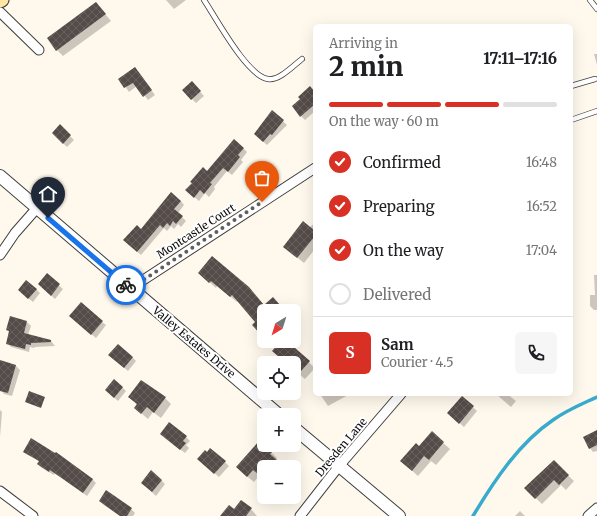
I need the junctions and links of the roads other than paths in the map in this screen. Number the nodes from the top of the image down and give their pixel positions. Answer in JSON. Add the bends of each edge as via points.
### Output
{"nodes":[{"id":1,"x":204,"y":0,"type":"edge"},
{"id":2,"x":590,"y":0,"type":"edge"},
{"id":3,"x":597,"y":9,"type":"edge"},
{"id":4,"x":0,"y":12,"type":"edge"},
{"id":5,"x":39,"y":50,"type":"dead end"},
{"id":6,"x":302,"y":59,"type":"dead end"},
{"id":7,"x":595,"y":79,"type":"dead end"},
{"id":8,"x":573,"y":85,"type":"edge"},
{"id":9,"x":597,"y":111,"type":"edge"},
{"id":10,"x":573,"y":119,"type":"edge"},
{"id":11,"x":313,"y":169,"type":"edge"},
{"id":12,"x":0,"y":176,"type":"edge"},
{"id":13,"x":37,"y":208,"type":"junction"},
{"id":14,"x":0,"y":255,"type":"edge"},
{"id":15,"x":131,"y":288,"type":"junction"},
{"id":16,"x":400,"y":396,"type":"edge"},
{"id":17,"x":271,"y":408,"type":"edge"},
{"id":18,"x":301,"y":434,"type":"edge"},
{"id":19,"x":339,"y":466,"type":"junction"},
{"id":20,"x":0,"y":491,"type":"edge"},
{"id":21,"x":597,"y":508,"type":"edge"},
{"id":22,"x":33,"y":516,"type":"edge"},
{"id":23,"x":300,"y":516,"type":"edge"},
{"id":24,"x":399,"y":516,"type":"edge"},
{"id":25,"x":588,"y":516,"type":"edge"}],
"edges":[{"from":1,"to":6,"type":"lane","via":[[253,72],[268,79],[277,78]]},
{"from":2,"to":3,"type":"lane"},
{"from":4,"to":5,"type":"street"},
{"from":7,"to":8,"type":"lane"},
{"from":9,"to":10,"type":"lane"},
{"from":11,"to":15,"type":"street","name":"Montcastle Court"},
{"from":12,"to":13,"type":"street","name":"Valley Estates Drive"},
{"from":13,"to":14,"type":"street"},
{"from":13,"to":15,"type":"street","name":"Valley Estates Drive"},
{"from":15,"to":17,"type":"street","name":"Valley Estates Drive"},
{"from":16,"to":19,"type":"street","name":"Dresden Lane"},
{"from":18,"to":19,"type":"street"},
{"from":19,"to":23,"type":"street","name":"Dresden Lane"},
{"from":19,"to":24,"type":"street"},
{"from":20,"to":22,"type":"street"},
{"from":21,"to":25,"type":"street"}]}
